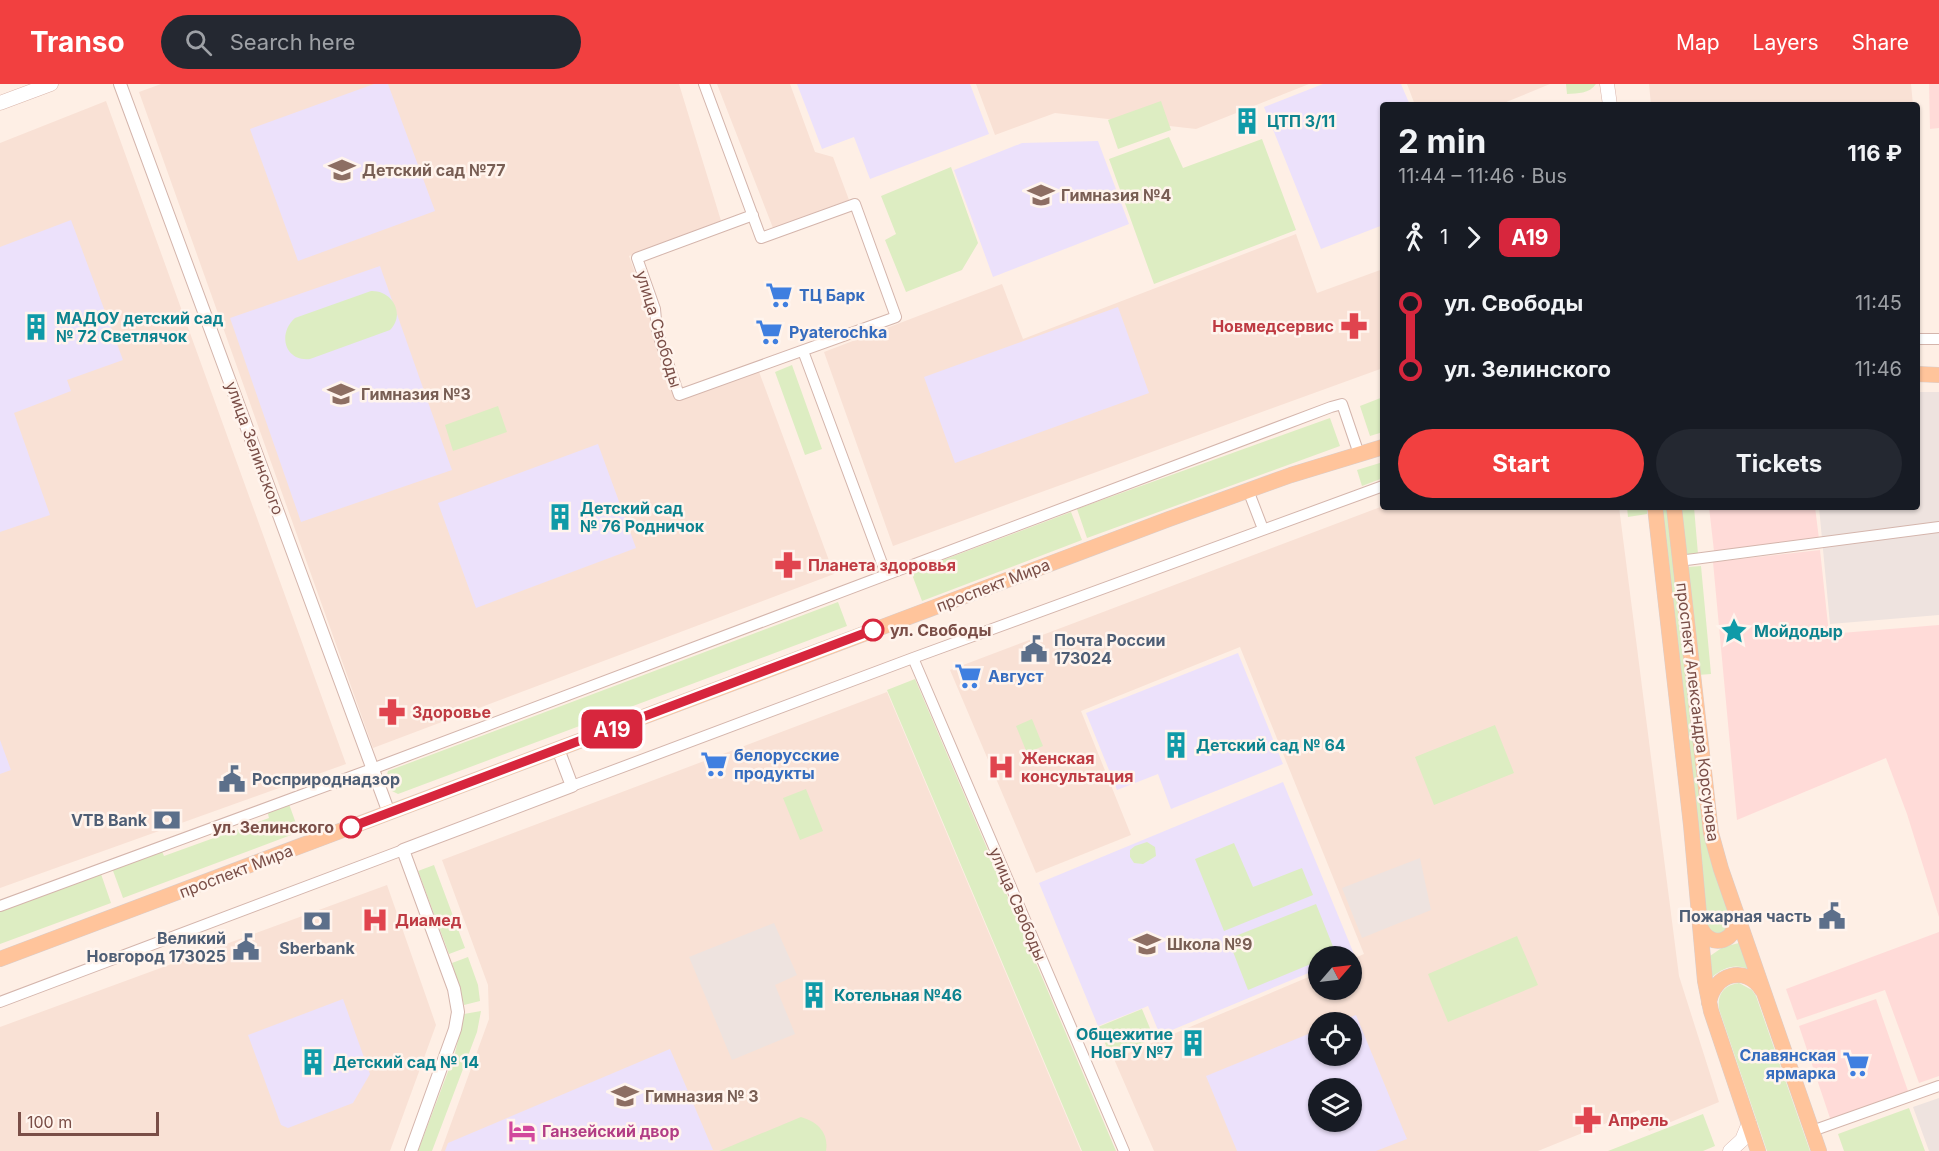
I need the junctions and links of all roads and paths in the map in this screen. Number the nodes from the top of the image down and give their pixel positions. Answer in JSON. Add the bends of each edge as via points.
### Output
{"nodes":[{"id":1,"x":51,"y":84,"type":"edge"},
{"id":2,"x":120,"y":84,"type":"edge"},
{"id":3,"x":704,"y":84,"type":"edge"},
{"id":4,"x":1607,"y":84,"type":"edge"},
{"id":5,"x":1610,"y":102,"type":"edge"},
{"id":6,"x":0,"y":103,"type":"edge"},
{"id":7,"x":753,"y":216,"type":"junction"},
{"id":8,"x":1920,"y":339,"type":"edge"},
{"id":9,"x":1939,"y":339,"type":"edge"},
{"id":10,"x":803,"y":351,"type":"junction"},
{"id":11,"x":1920,"y":374,"type":"edge"},
{"id":12,"x":1939,"y":375,"type":"edge"},
{"id":13,"x":1380,"y":448,"type":"edge"},
{"id":14,"x":1359,"y":454,"type":"junction"},
{"id":15,"x":1380,"y":487,"type":"edge"},
{"id":16,"x":1248,"y":490,"type":"junction"},
{"id":17,"x":1655,"y":510,"type":"edge"},
{"id":18,"x":1674,"y":510,"type":"edge"},
{"id":19,"x":1939,"y":527,"type":"edge"},
{"id":20,"x":1263,"y":529,"type":"junction"},
{"id":21,"x":1679,"y":561,"type":"junction"},
{"id":22,"x":886,"y":574,"type":"junction"},
{"id":23,"x":913,"y":658,"type":"junction"},
{"id":24,"x":558,"y":749,"type":"junction"},
{"id":25,"x":372,"y":769,"type":"junction"},
{"id":26,"x":572,"y":786,"type":"junction"},
{"id":27,"x":388,"y":813,"type":"junction"},
{"id":28,"x":403,"y":850,"type":"junction"},
{"id":29,"x":0,"y":906,"type":"edge"},
{"id":30,"x":1735,"y":909,"type":"junction"},
{"id":31,"x":1700,"y":926,"type":"junction"},
{"id":32,"x":0,"y":959,"type":"edge"},
{"id":33,"x":1764,"y":993,"type":"junction"},
{"id":34,"x":0,"y":1002,"type":"edge"},
{"id":35,"x":1709,"y":1006,"type":"junction"},
{"id":36,"x":1939,"y":1086,"type":"edge"},
{"id":37,"x":1749,"y":1123,"type":"junction"},
{"id":38,"x":1812,"y":1131,"type":"junction"},
{"id":39,"x":411,"y":1151,"type":"edge"},
{"id":40,"x":1124,"y":1151,"type":"edge"},
{"id":41,"x":1732,"y":1151,"type":"edge"},
{"id":42,"x":1758,"y":1151,"type":"edge"},
{"id":43,"x":1819,"y":1151,"type":"edge"}],
"edges":[{"from":1,"to":6,"type":"main road"},
{"from":2,"to":25,"type":"street","name":"улица Зелинского"},
{"from":3,"to":7,"type":"street","name":"улица Свободы"},
{"from":4,"to":5,"type":"main road"},
{"from":7,"to":10,"type":"street","name":"улица Свободы","via":[[761,238],[855,204],[896,317]]},
{"from":7,"to":10,"type":"street","name":"улица Свободы","via":[[637,258],[679,394]]},
{"from":8,"to":9,"type":"street"},
{"from":10,"to":22,"type":"street"},
{"from":11,"to":12,"type":"main road"},
{"from":13,"to":14,"type":"main road","name":"проспект Мира"},
{"from":14,"to":16,"type":"main road","name":"проспект Мира"},
{"from":14,"to":22,"type":"street","via":[[1342,404]]},
{"from":15,"to":20,"type":"street"},
{"from":16,"to":20,"type":"street"},
{"from":16,"to":24,"type":"main road","name":"проспект Мира"},
{"from":17,"to":31,"type":"main road","name":"проспект Александра Корсунова"},
{"from":18,"to":21,"type":"main road","name":"проспект Александра Корсунова"},
{"from":19,"to":21,"type":"street"},
{"from":20,"to":23,"type":"street"},
{"from":21,"to":30,"type":"main road","name":"проспект Александра Корсунова","via":[[1709,823]]},
{"from":22,"to":25,"type":"street"},
{"from":23,"to":26,"type":"street"},
{"from":23,"to":40,"type":"street","name":"улица Свободы"},
{"from":24,"to":26,"type":"street"},
{"from":24,"to":27,"type":"main road","name":"проспект Мира"},
{"from":25,"to":27,"type":"street","name":"улица Зелинского"},
{"from":25,"to":29,"type":"street"},
{"from":26,"to":28,"type":"street"},
{"from":27,"to":32,"type":"main road","name":"проспект Мира"},
{"from":28,"to":34,"type":"street"},
{"from":28,"to":39,"type":"street","via":[[454,989],[458,1012],[446,1057]]},
{"from":30,"to":31,"type":"main road","via":[[1736,926],[1729,938],[1714,941],[1707,938]]},
{"from":30,"to":33,"type":"main road","name":"проспект Александра Корсунова"},
{"from":31,"to":35,"type":"main road","name":"проспект Александра Корсунова"},
{"from":33,"to":35,"type":"main road","via":[[1749,977],[1728,976],[1712,990]]},
{"from":33,"to":38,"type":"main road","name":"проспект Александра Корсунова"},
{"from":35,"to":37,"type":"main road","name":"проспект Александра Корсунова"},
{"from":36,"to":38,"type":"street"},
{"from":37,"to":41,"type":"main road"},
{"from":37,"to":42,"type":"main road","name":"проспект Александра Корсунова"},
{"from":38,"to":43,"type":"main road","name":"проспект Александра Корсунова"}]}
